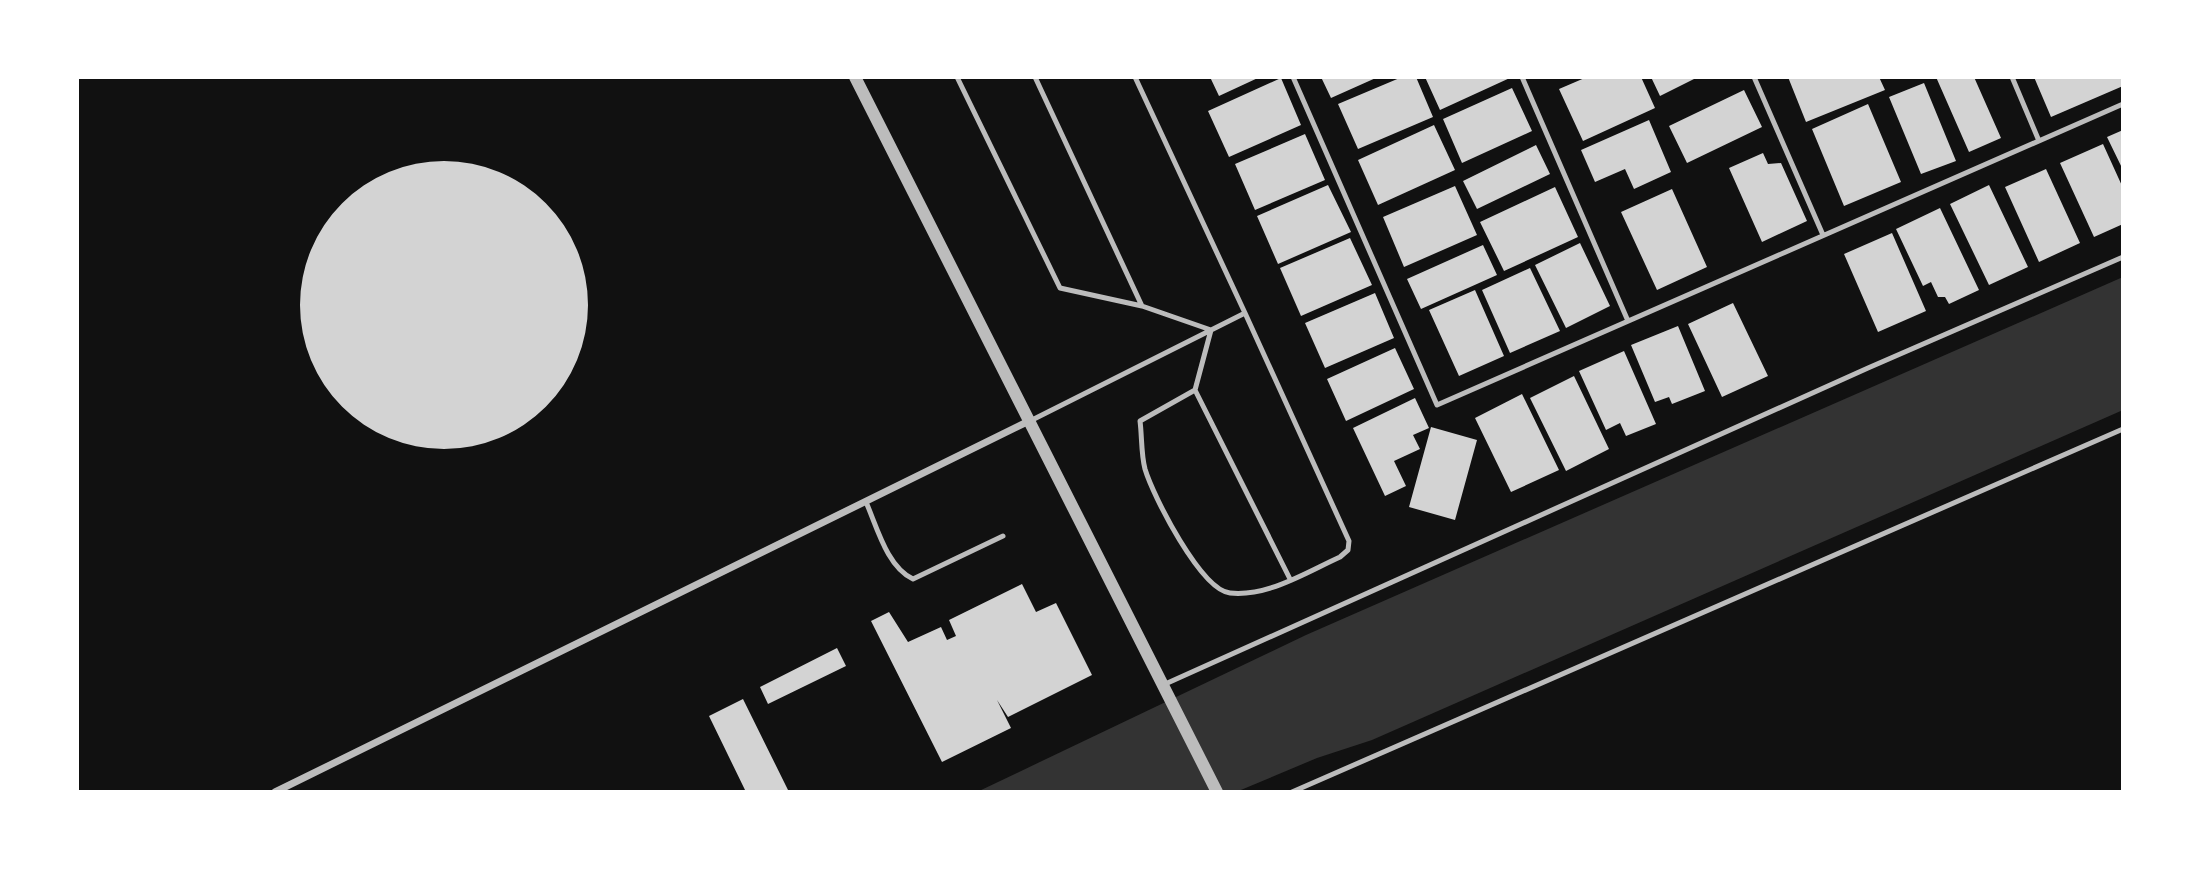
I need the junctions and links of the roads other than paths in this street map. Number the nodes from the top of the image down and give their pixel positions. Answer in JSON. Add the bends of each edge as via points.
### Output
{"nodes":[{"id":1,"x":855,"y":77,"type":"edge"},
{"id":2,"x":957,"y":77,"type":"edge"},
{"id":3,"x":1035,"y":77,"type":"edge"},
{"id":4,"x":1135,"y":77,"type":"edge"},
{"id":5,"x":1293,"y":77,"type":"edge"},
{"id":6,"x":1522,"y":77,"type":"edge"},
{"id":7,"x":1754,"y":77,"type":"edge"},
{"id":8,"x":2012,"y":77,"type":"edge"},
{"id":9,"x":2123,"y":104,"type":"edge"},
{"id":10,"x":2039,"y":141,"type":"junction"},
{"id":11,"x":1823,"y":236,"type":"junction"},
{"id":12,"x":2123,"y":257,"type":"edge"},
{"id":13,"x":1142,"y":306,"type":"junction"},
{"id":14,"x":1245,"y":313,"type":"junction"},
{"id":15,"x":1628,"y":321,"type":"junction"},
{"id":16,"x":1211,"y":330,"type":"junction"},
{"id":17,"x":1195,"y":390,"type":"junction"},
{"id":18,"x":1029,"y":421,"type":"junction"},
{"id":19,"x":2123,"y":429,"type":"edge"},
{"id":20,"x":866,"y":502,"type":"junction"},
{"id":21,"x":1003,"y":536,"type":"dead end"},
{"id":22,"x":1290,"y":579,"type":"junction"},
{"id":23,"x":1163,"y":685,"type":"junction"},
{"id":24,"x":275,"y":792,"type":"edge"},
{"id":25,"x":1217,"y":792,"type":"edge"},
{"id":26,"x":1292,"y":792,"type":"edge"}],
"edges":[{"from":1,"to":18,"type":"street"},
{"from":2,"to":13,"type":"lane","via":[[1060,288]]},
{"from":3,"to":13,"type":"lane"},
{"from":4,"to":14,"type":"lane"},
{"from":5,"to":15,"type":"lane","via":[[1437,405]]},
{"from":6,"to":15,"type":"lane"},
{"from":7,"to":11,"type":"lane"},
{"from":8,"to":10,"type":"lane"},
{"from":9,"to":10,"type":"lane"},
{"from":10,"to":11,"type":"lane"},
{"from":11,"to":15,"type":"lane"},
{"from":12,"to":23,"type":"lane"},
{"from":13,"to":16,"type":"lane"},
{"from":14,"to":16,"type":"lane"},
{"from":14,"to":22,"type":"lane","via":[[1349,541],[1348,550],[1340,557]]},
{"from":16,"to":17,"type":"lane"},
{"from":16,"to":18,"type":"lane"},
{"from":17,"to":22,"type":"lane"},
{"from":17,"to":22,"type":"lane","via":[[1140,421],[1145,469],[1189,558],[1212,587],[1229,593],[1269,589]]},
{"from":18,"to":20,"type":"street"},
{"from":18,"to":23,"type":"street"},
{"from":19,"to":26,"type":"lane"},
{"from":20,"to":21,"type":"lane","via":[[895,565],[913,579]]},
{"from":20,"to":24,"type":"street"},
{"from":23,"to":25,"type":"street"}]}
